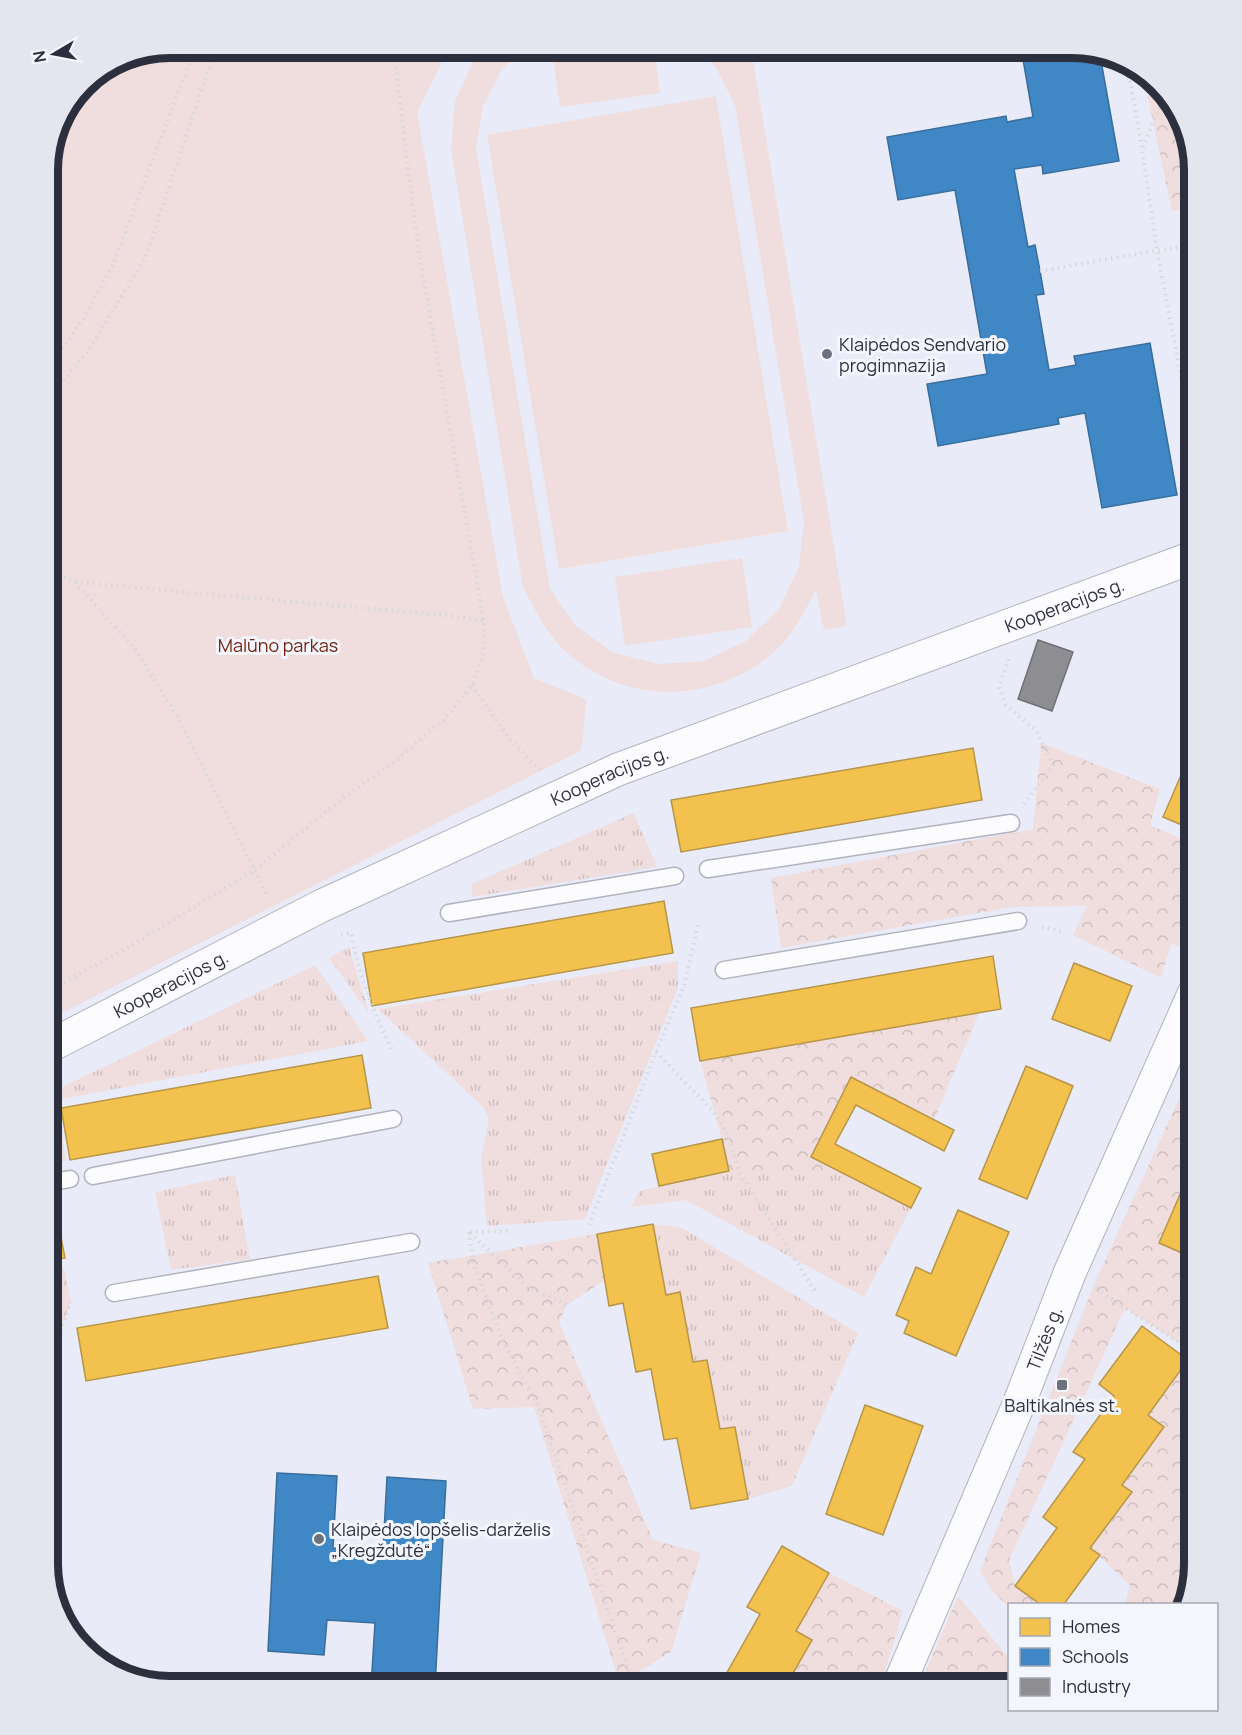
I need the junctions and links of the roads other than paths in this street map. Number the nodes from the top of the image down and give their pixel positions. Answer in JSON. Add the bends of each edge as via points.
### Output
{"nodes":[{"id":1,"x":1184,"y":561,"type":"edge"},
{"id":2,"x":1011,"y":823,"type":"road end"},
{"id":3,"x":708,"y":869,"type":"dead end"},
{"id":4,"x":675,"y":876,"type":"dead end"},
{"id":5,"x":449,"y":914,"type":"dead end"},
{"id":6,"x":1018,"y":921,"type":"dead end"},
{"id":7,"x":724,"y":970,"type":"dead end"},
{"id":8,"x":1184,"y":1016,"type":"edge"},
{"id":9,"x":58,"y":1042,"type":"edge"},
{"id":10,"x":393,"y":1119,"type":"dead end"},
{"id":11,"x":93,"y":1176,"type":"dead end"},
{"id":12,"x":70,"y":1179,"type":"dead end"},
{"id":13,"x":58,"y":1181,"type":"edge"},
{"id":14,"x":411,"y":1242,"type":"dead end"},
{"id":15,"x":114,"y":1293,"type":"dead end"},
{"id":16,"x":903,"y":1676,"type":"edge"}],
"edges":[{"from":1,"to":9,"type":"street","name":"Kooperacijos g.","via":[[619,769],[311,911]]},
{"from":2,"to":3,"type":"lane"},
{"from":4,"to":5,"type":"lane"},
{"from":6,"to":7,"type":"lane"},
{"from":8,"to":16,"type":"street","name":"Tilžės g.","via":[[1070,1272],[1018,1406]]},
{"from":10,"to":11,"type":"lane"},
{"from":12,"to":13,"type":"lane"},
{"from":14,"to":15,"type":"lane"}]}
